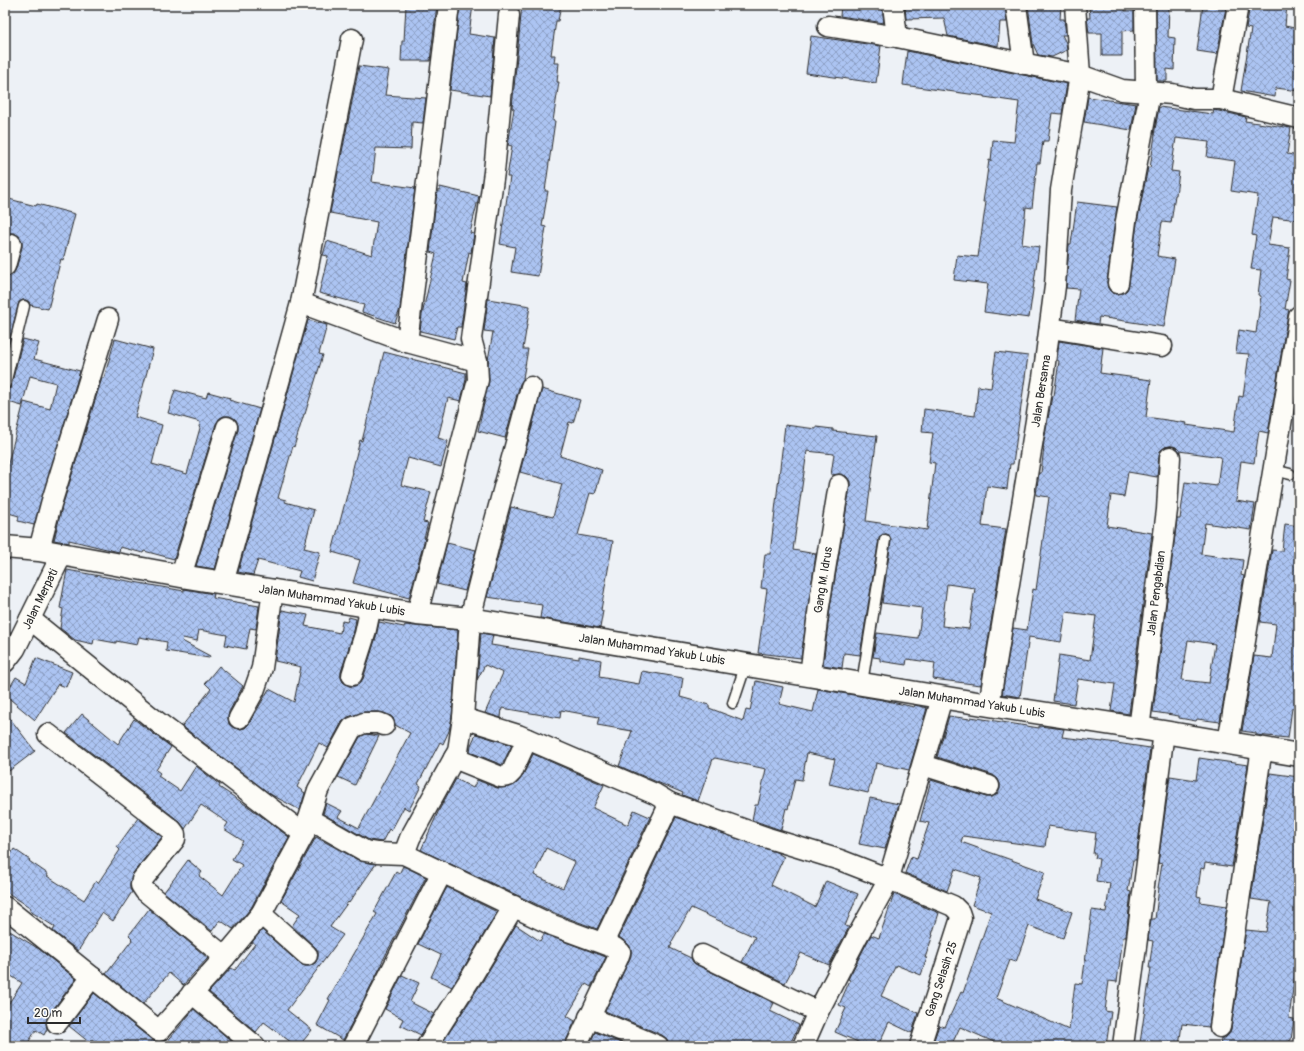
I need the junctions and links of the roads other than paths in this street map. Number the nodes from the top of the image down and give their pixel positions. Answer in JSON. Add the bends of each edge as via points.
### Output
{"nodes":[{"id":1,"x":449,"y":5,"type":"edge"},
{"id":2,"x":893,"y":5,"type":"edge"},
{"id":3,"x":1016,"y":5,"type":"edge"},
{"id":4,"x":1075,"y":5,"type":"edge"},
{"id":5,"x":1145,"y":5,"type":"edge"},
{"id":6,"x":1238,"y":5,"type":"edge"},
{"id":7,"x":509,"y":14,"type":"dead end"},
{"id":8,"x":828,"y":26,"type":"dead end"},
{"id":9,"x":897,"y":37,"type":"junction"},
{"id":10,"x":352,"y":39,"type":"dead end"},
{"id":11,"x":1024,"y":64,"type":"junction"},
{"id":12,"x":1080,"y":75,"type":"junction"},
{"id":13,"x":1148,"y":91,"type":"junction"},
{"id":14,"x":1221,"y":99,"type":"junction"},
{"id":15,"x":1299,"y":118,"type":"edge"},
{"id":16,"x":11,"y":244,"type":"dead end"},
{"id":17,"x":5,"y":266,"type":"edge"},
{"id":18,"x":1118,"y":283,"type":"dead end"},
{"id":19,"x":300,"y":303,"type":"junction"},
{"id":20,"x":24,"y":306,"type":"dead end"},
{"id":21,"x":1299,"y":316,"type":"edge"},
{"id":22,"x":108,"y":320,"type":"dead end"},
{"id":23,"x":1050,"y":328,"type":"junction"},
{"id":24,"x":407,"y":342,"type":"junction"},
{"id":25,"x":1162,"y":346,"type":"dead end"},
{"id":26,"x":477,"y":361,"type":"junction"},
{"id":27,"x":5,"y":384,"type":"edge"},
{"id":28,"x":531,"y":386,"type":"dead end"},
{"id":29,"x":227,"y":427,"type":"dead end"},
{"id":30,"x":1170,"y":457,"type":"dead end"},
{"id":31,"x":839,"y":485,"type":"dead end"},
{"id":32,"x":885,"y":540,"type":"dead end"},
{"id":33,"x":5,"y":547,"type":"edge"},
{"id":34,"x":39,"y":550,"type":"junction"},
{"id":35,"x":62,"y":554,"type":"junction"},
{"id":36,"x":181,"y":576,"type":"junction"},
{"id":37,"x":223,"y":583,"type":"junction"},
{"id":38,"x":273,"y":590,"type":"junction"},
{"id":39,"x":371,"y":606,"type":"junction"},
{"id":40,"x":416,"y":614,"type":"junction"},
{"id":41,"x":30,"y":619,"type":"junction"},
{"id":42,"x":470,"y":619,"type":"junction"},
{"id":43,"x":5,"y":662,"type":"edge"},
{"id":44,"x":746,"y":664,"type":"junction"},
{"id":45,"x":352,"y":675,"type":"dead end"},
{"id":46,"x":810,"y":675,"type":"junction"},
{"id":47,"x":862,"y":683,"type":"junction"},
{"id":48,"x":942,"y":698,"type":"junction"},
{"id":49,"x":733,"y":703,"type":"dead end"},
{"id":50,"x":989,"y":705,"type":"junction"},
{"id":51,"x":239,"y":718,"type":"dead end"},
{"id":52,"x":464,"y":718,"type":"junction"},
{"id":53,"x":384,"y":725,"type":"dead end"},
{"id":54,"x":1139,"y":729,"type":"junction"},
{"id":55,"x":1164,"y":732,"type":"junction"},
{"id":56,"x":48,"y":734,"type":"dead end"},
{"id":57,"x":528,"y":739,"type":"junction"},
{"id":58,"x":1228,"y":743,"type":"junction"},
{"id":59,"x":1262,"y":748,"type":"junction"},
{"id":60,"x":1299,"y":755,"type":"edge"},
{"id":61,"x":454,"y":758,"type":"junction"},
{"id":62,"x":923,"y":765,"type":"junction"},
{"id":63,"x":989,"y":786,"type":"dead end"},
{"id":64,"x":670,"y":803,"type":"junction"},
{"id":65,"x":306,"y":826,"type":"junction"},
{"id":66,"x":404,"y":854,"type":"junction"},
{"id":67,"x":442,"y":872,"type":"junction"},
{"id":68,"x":889,"y":879,"type":"junction"},
{"id":69,"x":514,"y":906,"type":"junction"},
{"id":70,"x":5,"y":907,"type":"edge"},
{"id":71,"x":261,"y":914,"type":"junction"},
{"id":72,"x":603,"y":943,"type":"junction"},
{"id":73,"x":308,"y":955,"type":"dead end"},
{"id":74,"x":702,"y":955,"type":"dead end"},
{"id":75,"x":225,"y":958,"type":"junction"},
{"id":76,"x":92,"y":977,"type":"junction"},
{"id":77,"x":192,"y":993,"type":"junction"},
{"id":78,"x":818,"y":1012,"type":"junction"},
{"id":79,"x":589,"y":1017,"type":"junction"},
{"id":80,"x":57,"y":1023,"type":"dead end"},
{"id":81,"x":1220,"y":1027,"type":"dead end"},
{"id":82,"x":255,"y":1046,"type":"edge"},
{"id":83,"x":352,"y":1046,"type":"edge"},
{"id":84,"x":427,"y":1046,"type":"edge"},
{"id":85,"x":576,"y":1046,"type":"edge"},
{"id":86,"x":658,"y":1046,"type":"edge"},
{"id":87,"x":803,"y":1046,"type":"edge"},
{"id":88,"x":920,"y":1046,"type":"edge"},
{"id":89,"x":1124,"y":1046,"type":"edge"}],
"edges":[{"from":1,"to":24,"type":"street"},
{"from":2,"to":9,"type":"street"},
{"from":3,"to":11,"type":"street"},
{"from":4,"to":12,"type":"street","name":"Jalan Bersama"},
{"from":5,"to":13,"type":"street"},
{"from":6,"to":14,"type":"street"},
{"from":7,"to":26,"type":"street","via":[[494,172],[471,339]]},
{"from":8,"to":9,"type":"street"},
{"from":9,"to":11,"type":"street"},
{"from":10,"to":19,"type":"street"},
{"from":11,"to":12,"type":"street"},
{"from":12,"to":13,"type":"street","via":[[1122,90]]},
{"from":12,"to":23,"type":"street","name":"Jalan Bersama","via":[[1061,190]]},
{"from":13,"to":14,"type":"street","via":[[1194,99]]},
{"from":13,"to":18,"type":"street"},
{"from":14,"to":15,"type":"street"},
{"from":16,"to":17,"type":"street"},
{"from":19,"to":24,"type":"street"},
{"from":19,"to":37,"type":"street"},
{"from":20,"to":27,"type":"lane"},
{"from":21,"to":58,"type":"street","via":[[1282,472]]},
{"from":22,"to":34,"type":"street"},
{"from":23,"to":25,"type":"street"},
{"from":23,"to":50,"type":"street","name":"Jalan Bersama"},
{"from":24,"to":26,"type":"street"},
{"from":26,"to":40,"type":"street","via":[[478,380]]},
{"from":28,"to":42,"type":"street"},
{"from":29,"to":36,"type":"street"},
{"from":30,"to":54,"type":"street","name":"Jalan Pengabdian","via":[[1166,518]]},
{"from":31,"to":46,"type":"street","name":"Gang M. Idrus"},
{"from":32,"to":47,"type":"lane"},
{"from":33,"to":34,"type":"main road","name":"Jalan Muhammad Yakub Lubis"},
{"from":34,"to":35,"type":"main road","name":"Jalan Muhammad Yakub Lubis"},
{"from":35,"to":36,"type":"main road","name":"Jalan Muhammad Yakub Lubis"},
{"from":35,"to":41,"type":"street","name":"Jalan Merpati"},
{"from":36,"to":37,"type":"main road","name":"Jalan Muhammad Yakub Lubis"},
{"from":37,"to":38,"type":"main road","name":"Jalan Muhammad Yakub Lubis"},
{"from":38,"to":39,"type":"main road","name":"Jalan Muhammad Yakub Lubis"},
{"from":38,"to":51,"type":"street","via":[[262,668],[254,691]]},
{"from":39,"to":40,"type":"main road","name":"Jalan Muhammad Yakub Lubis"},
{"from":39,"to":45,"type":"street"},
{"from":40,"to":42,"type":"main road","name":"Jalan Muhammad Yakub Lubis"},
{"from":41,"to":43,"type":"street","name":"Jalan Merpati","via":[[15,649]]},
{"from":41,"to":65,"type":"street","via":[[151,717]]},
{"from":42,"to":44,"type":"main road","name":"Jalan Muhammad Yakub Lubis"},
{"from":42,"to":52,"type":"street"},
{"from":44,"to":46,"type":"main road","name":"Jalan Muhammad Yakub Lubis"},
{"from":44,"to":49,"type":"lane"},
{"from":46,"to":47,"type":"main road","name":"Jalan Muhammad Yakub Lubis"},
{"from":47,"to":48,"type":"main road","name":"Jalan Muhammad Yakub Lubis"},
{"from":48,"to":50,"type":"main road","name":"Jalan Muhammad Yakub Lubis"},
{"from":48,"to":62,"type":"street"},
{"from":50,"to":54,"type":"main road","name":"Jalan Muhammad Yakub Lubis"},
{"from":52,"to":57,"type":"street"},
{"from":52,"to":61,"type":"street","via":[[458,751]]},
{"from":53,"to":65,"type":"street","via":[[364,723],[352,728],[318,790]]},
{"from":54,"to":55,"type":"main road","name":"Jalan Muhammad Yakub Lubis"},
{"from":55,"to":58,"type":"main road","name":"Jalan Muhammad Yakub Lubis"},
{"from":55,"to":89,"type":"street"},
{"from":56,"to":75,"type":"street","via":[[172,830],[175,834],[174,840],[142,880],[141,885],[144,891]]},
{"from":57,"to":61,"type":"street","via":[[508,776],[501,777]]},
{"from":57,"to":64,"type":"street","via":[[655,794]]},
{"from":58,"to":59,"type":"main road","name":"Jalan Muhammad Yakub Lubis"},
{"from":59,"to":60,"type":"main road","name":"Jalan Muhammad Yakub Lubis"},
{"from":59,"to":81,"type":"street"},
{"from":61,"to":66,"type":"street","via":[[410,838]]},
{"from":62,"to":63,"type":"street"},
{"from":62,"to":68,"type":"street"},
{"from":64,"to":68,"type":"street"},
{"from":64,"to":72,"type":"street"},
{"from":65,"to":66,"type":"street","via":[[365,851]]},
{"from":65,"to":71,"type":"street"},
{"from":66,"to":67,"type":"street"},
{"from":67,"to":69,"type":"street"},
{"from":67,"to":83,"type":"street"},
{"from":68,"to":78,"type":"street"},
{"from":68,"to":88,"type":"street","name":"Gang Selasih 25","via":[[952,906],[961,918]]},
{"from":69,"to":72,"type":"street","via":[[552,925]]},
{"from":69,"to":84,"type":"street"},
{"from":70,"to":76,"type":"street"},
{"from":71,"to":73,"type":"street"},
{"from":71,"to":75,"type":"street"},
{"from":72,"to":79,"type":"street","via":[[620,952]]},
{"from":74,"to":78,"type":"street"},
{"from":75,"to":77,"type":"street"},
{"from":76,"to":77,"type":"street","via":[[159,1031]]},
{"from":76,"to":80,"type":"street"},
{"from":77,"to":82,"type":"street"},
{"from":78,"to":87,"type":"street"},
{"from":79,"to":85,"type":"street"},
{"from":79,"to":86,"type":"street"}]}
